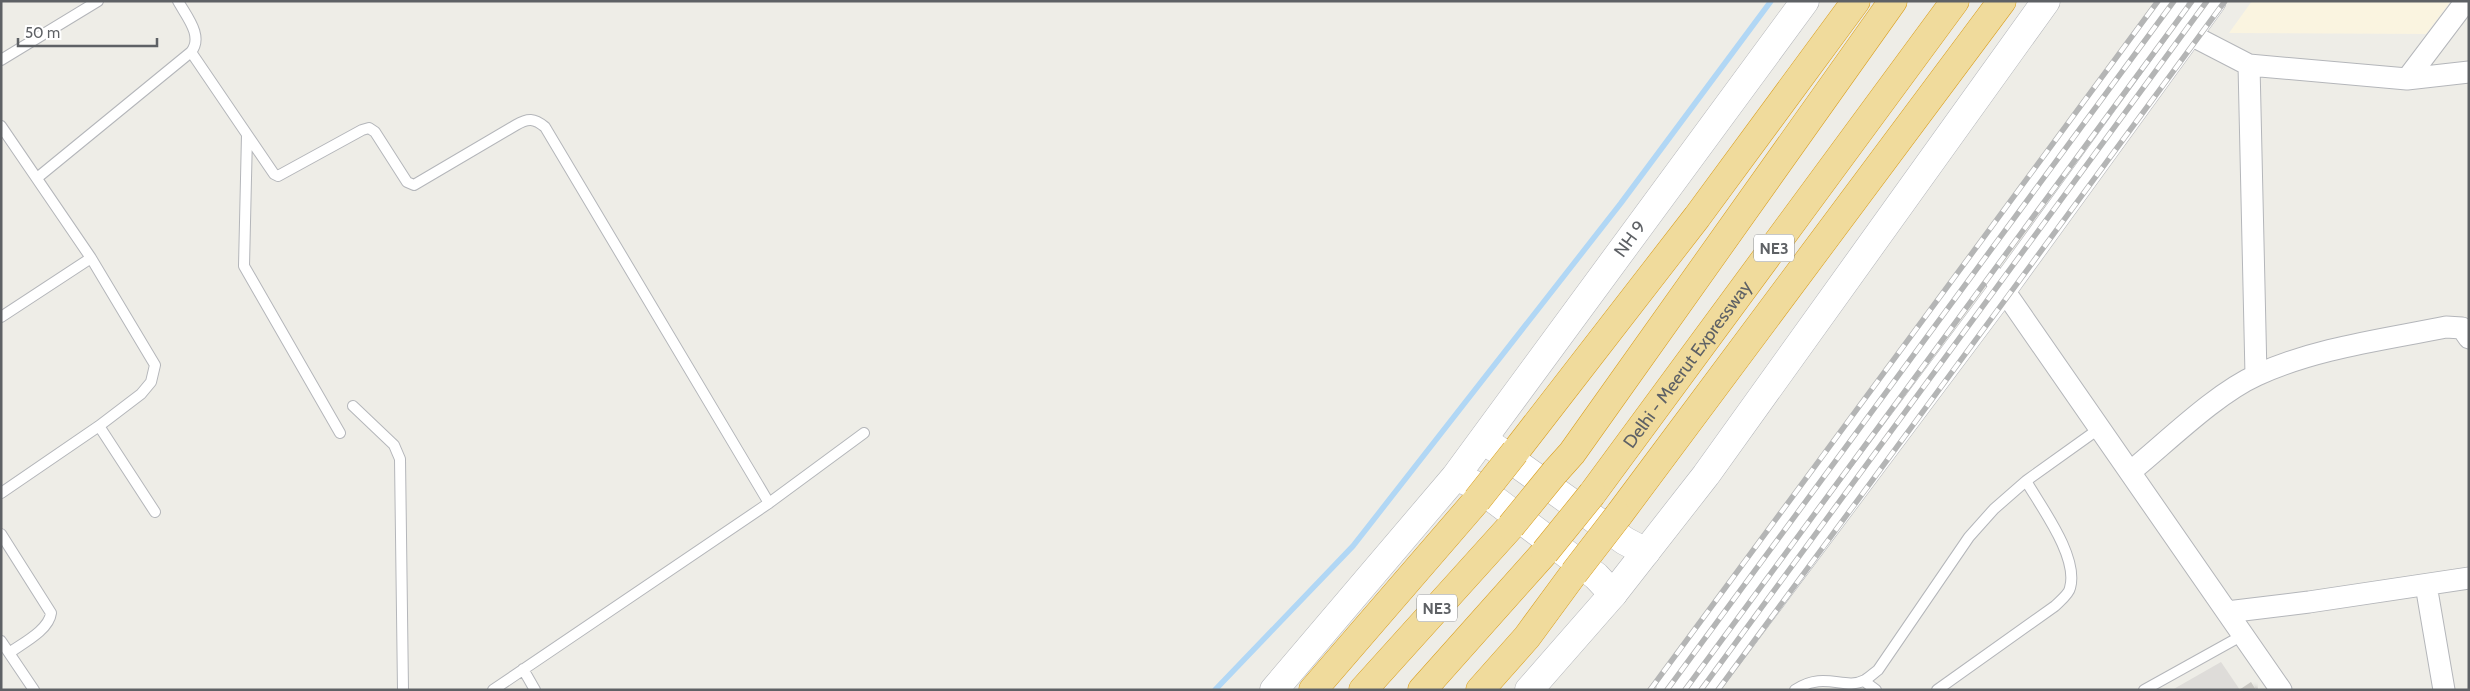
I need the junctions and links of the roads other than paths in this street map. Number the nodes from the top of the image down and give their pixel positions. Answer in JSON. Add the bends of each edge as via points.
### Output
{"nodes":[{"id":1,"x":98,"y":1,"type":"edge"},
{"id":2,"x":178,"y":1,"type":"edge"},
{"id":3,"x":1805,"y":1,"type":"edge"},
{"id":4,"x":1856,"y":1,"type":"edge"},
{"id":5,"x":1893,"y":1,"type":"edge"},
{"id":6,"x":1955,"y":1,"type":"edge"},
{"id":7,"x":2002,"y":1,"type":"edge"},
{"id":8,"x":2046,"y":1,"type":"edge"},
{"id":9,"x":2212,"y":1,"type":"edge"},
{"id":10,"x":2466,"y":1,"type":"edge"},
{"id":11,"x":2166,"y":10,"type":"edge"},
{"id":12,"x":2188,"y":34,"type":"junction"},
{"id":13,"x":192,"y":52,"type":"junction"},
{"id":14,"x":1,"y":60,"type":"edge"},
{"id":15,"x":2250,"y":65,"type":"junction"},
{"id":16,"x":2469,"y":72,"type":"edge"},
{"id":17,"x":2407,"y":79,"type":"junction"},
{"id":18,"x":1,"y":126,"type":"edge"},
{"id":19,"x":247,"y":135,"type":"junction"},
{"id":20,"x":37,"y":178,"type":"junction"},
{"id":21,"x":91,"y":258,"type":"junction"},
{"id":22,"x":1982,"y":263,"type":"junction"},
{"id":23,"x":2003,"y":289,"type":"junction"},
{"id":24,"x":1,"y":317,"type":"edge"},
{"id":25,"x":2469,"y":338,"type":"edge"},
{"id":26,"x":2256,"y":375,"type":"junction"},
{"id":27,"x":353,"y":406,"type":"dead end"},
{"id":28,"x":99,"y":426,"type":"junction"},
{"id":29,"x":2100,"y":428,"type":"junction"},
{"id":30,"x":340,"y":433,"type":"dead end"},
{"id":31,"x":864,"y":433,"type":"dead end"},
{"id":32,"x":1483,"y":438,"type":"junction"},
{"id":33,"x":2130,"y":472,"type":"junction"},
{"id":34,"x":1455,"y":477,"type":"junction"},
{"id":35,"x":2026,"y":481,"type":"junction"},
{"id":36,"x":1,"y":493,"type":"edge"},
{"id":37,"x":768,"y":503,"type":"junction"},
{"id":38,"x":155,"y":512,"type":"dead end"},
{"id":39,"x":1,"y":534,"type":"edge"},
{"id":40,"x":1646,"y":552,"type":"junction"},
{"id":41,"x":2469,"y":578,"type":"edge"},
{"id":42,"x":2426,"y":585,"type":"junction"},
{"id":43,"x":1613,"y":594,"type":"junction"},
{"id":44,"x":2227,"y":612,"type":"junction"},
{"id":45,"x":2243,"y":635,"type":"junction"},
{"id":46,"x":1,"y":641,"type":"edge"},
{"id":47,"x":9,"y":653,"type":"junction"},
{"id":48,"x":523,"y":670,"type":"junction"},
{"id":49,"x":1864,"y":681,"type":"junction"},
{"id":50,"x":34,"y":690,"type":"edge"},
{"id":51,"x":403,"y":690,"type":"edge"},
{"id":52,"x":493,"y":690,"type":"edge"},
{"id":53,"x":535,"y":690,"type":"edge"},
{"id":54,"x":1274,"y":690,"type":"edge"},
{"id":55,"x":1312,"y":690,"type":"edge"},
{"id":56,"x":1362,"y":690,"type":"edge"},
{"id":57,"x":1422,"y":690,"type":"edge"},
{"id":58,"x":1480,"y":690,"type":"edge"},
{"id":59,"x":1528,"y":690,"type":"edge"},
{"id":60,"x":1670,"y":690,"type":"edge"},
{"id":61,"x":1703,"y":690,"type":"edge"},
{"id":62,"x":1795,"y":690,"type":"edge"},
{"id":63,"x":1876,"y":690,"type":"edge"},
{"id":64,"x":1937,"y":690,"type":"edge"},
{"id":65,"x":2144,"y":690,"type":"edge"},
{"id":66,"x":2281,"y":690,"type":"edge"},
{"id":67,"x":2444,"y":690,"type":"edge"}],
"edges":[{"from":1,"to":14,"type":"lane"},
{"from":2,"to":13,"type":"lane","via":[[197,38]]},
{"from":3,"to":32,"type":"street","name":"NH 9"},
{"from":4,"to":55,"type":"highway","bridge":true,"via":[[1697,217],[1515,452]]},
{"from":5,"to":56,"type":"highway","number":"NE3","bridge":true,"via":[[1572,453],[1511,526]]},
{"from":6,"to":57,"type":"highway","name":"Delhi - Meerut Expressway","number":"NE3","bridge":true,"via":[[1592,494]]},
{"from":7,"to":58,"type":"highway","bridge":true,"via":[[1527,637]]},
{"from":8,"to":40,"type":"street","via":[[1706,475]]},
{"from":9,"to":12,"type":"street"},
{"from":10,"to":17,"type":"street"},
{"from":11,"to":12,"type":"street"},
{"from":11,"to":22,"type":"street"},
{"from":12,"to":15,"type":"street"},
{"from":12,"to":23,"type":"street"},
{"from":13,"to":19,"type":"lane"},
{"from":13,"to":20,"type":"lane"},
{"from":15,"to":17,"type":"street"},
{"from":15,"to":26,"type":"street"},
{"from":16,"to":17,"type":"street"},
{"from":18,"to":20,"type":"lane"},
{"from":19,"to":30,"type":"lane","via":[[244,266]]},
{"from":19,"to":37,"type":"lane","via":[[278,176],[368,128],[375,132],[407,182],[414,185],[526,119],[536,119],[545,127]]},
{"from":20,"to":21,"type":"lane"},
{"from":21,"to":24,"type":"lane"},
{"from":21,"to":28,"type":"lane","via":[[155,365],[151,382],[141,394]]},
{"from":22,"to":23,"type":"street"},
{"from":22,"to":60,"type":"street"},
{"from":23,"to":29,"type":"street"},
{"from":23,"to":61,"type":"street"},
{"from":25,"to":26,"type":"street","via":[[2462,328],[2446,327],[2315,353]]},
{"from":26,"to":33,"type":"street","via":[[2211,405]]},
{"from":27,"to":51,"type":"lane","via":[[394,444],[400,459]]},
{"from":28,"to":36,"type":"lane"},
{"from":28,"to":38,"type":"lane"},
{"from":29,"to":33,"type":"street"},
{"from":29,"to":35,"type":"lane"},
{"from":31,"to":37,"type":"lane"},
{"from":32,"to":34,"type":"street","name":"NH 9"},
{"from":32,"to":40,"type":"street","via":[[1625,541]]},
{"from":33,"to":44,"type":"street"},
{"from":34,"to":43,"type":"street","via":[[1482,490],[1596,576]]},
{"from":34,"to":54,"type":"street","name":"NH 9"},
{"from":35,"to":49,"type":"lane","via":[[1994,508],[1969,537],[1878,670]]},
{"from":35,"to":64,"type":"lane","via":[[2062,544],[2071,567],[2070,589],[2056,606]]},
{"from":37,"to":48,"type":"lane"},
{"from":39,"to":47,"type":"lane","via":[[51,613],[50,621],[43,628]]},
{"from":40,"to":43,"type":"street"},
{"from":41,"to":42,"type":"street"},
{"from":42,"to":44,"type":"street"},
{"from":42,"to":67,"type":"street"},
{"from":43,"to":59,"type":"street"},
{"from":44,"to":45,"type":"street"},
{"from":45,"to":65,"type":"lane"},
{"from":45,"to":66,"type":"street"},
{"from":46,"to":47,"type":"lane"},
{"from":47,"to":50,"type":"lane"},
{"from":48,"to":52,"type":"lane"},
{"from":48,"to":53,"type":"lane"},
{"from":49,"to":62,"type":"lane","via":[[1848,684],[1823,680],[1807,682]]},
{"from":49,"to":63,"type":"lane"}]}
